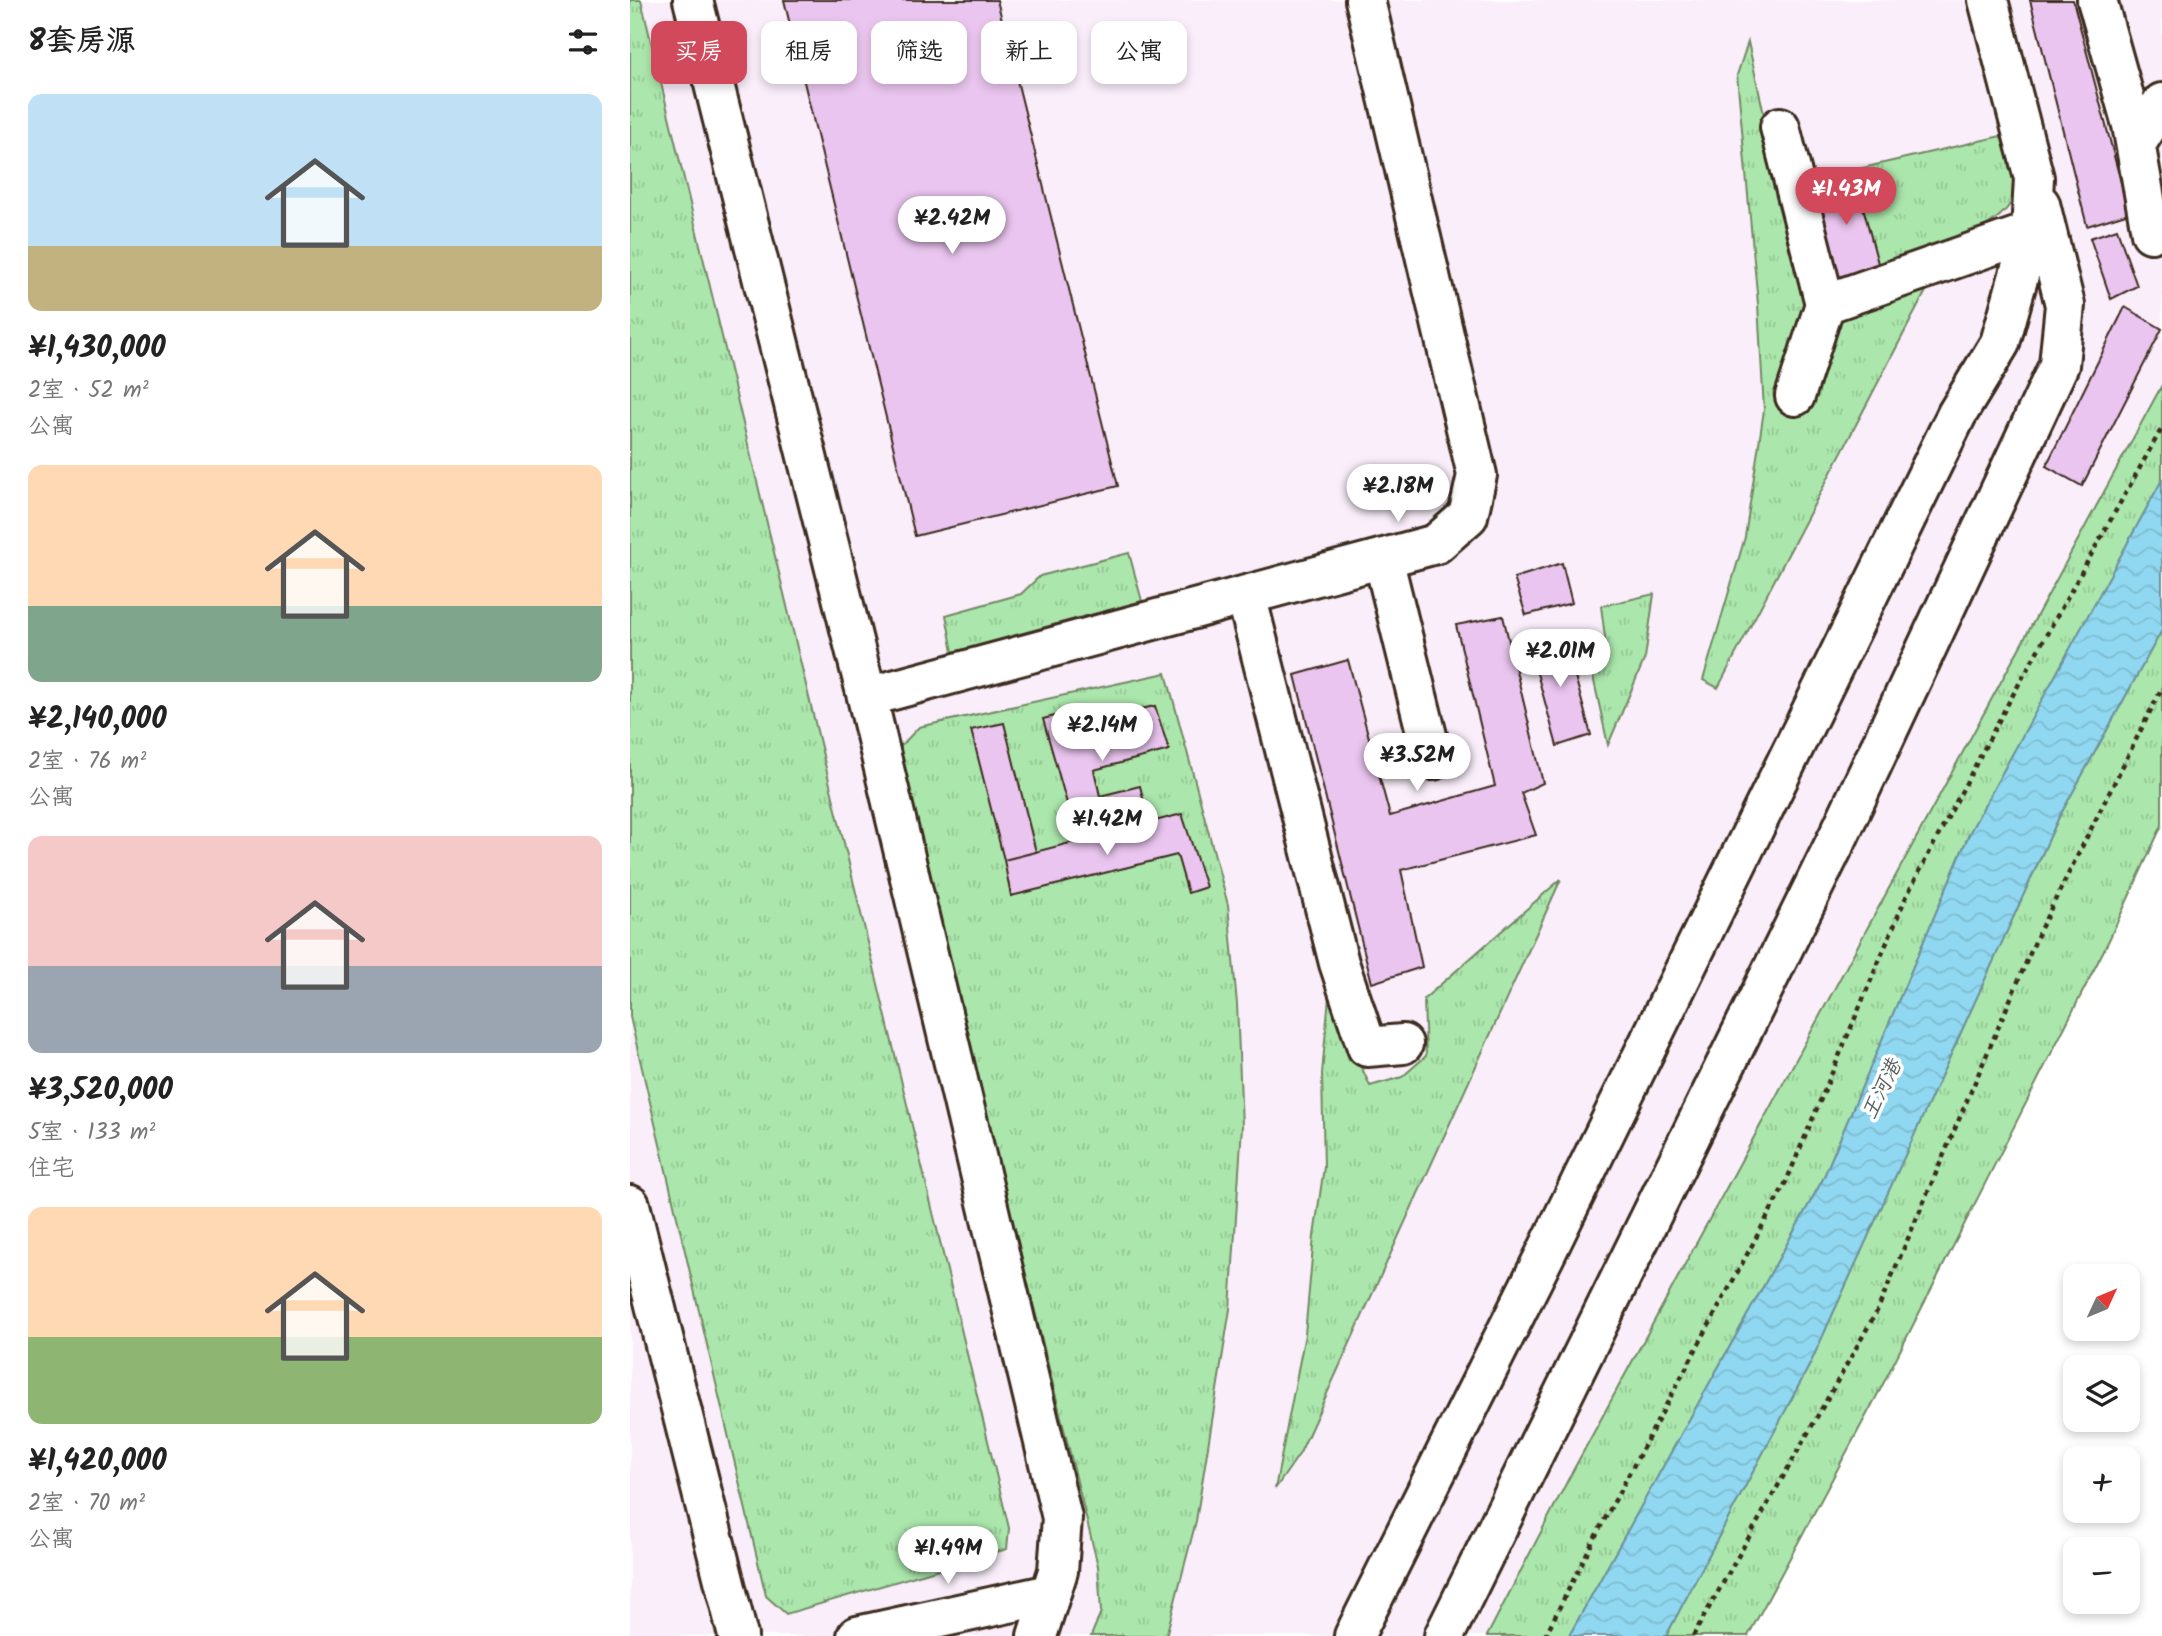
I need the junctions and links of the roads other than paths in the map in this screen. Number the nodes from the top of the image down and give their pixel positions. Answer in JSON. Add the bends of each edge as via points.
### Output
{"nodes":[{"id":1,"x":693,"y":0,"type":"edge"},
{"id":2,"x":1366,"y":0,"type":"edge"},
{"id":3,"x":1988,"y":0,"type":"edge"},
{"id":4,"x":2097,"y":0,"type":"edge"},
{"id":5,"x":2162,"y":103,"type":"edge"},
{"id":6,"x":1780,"y":127,"type":"dead end"},
{"id":7,"x":2136,"y":144,"type":"junction"},
{"id":8,"x":2034,"y":178,"type":"junction"},
{"id":9,"x":2031,"y":232,"type":"junction"},
{"id":10,"x":2151,"y":233,"type":"dead end"},
{"id":11,"x":1825,"y":304,"type":"junction"},
{"id":12,"x":1795,"y":396,"type":"dead end"},
{"id":13,"x":1383,"y":558,"type":"junction"},
{"id":14,"x":1246,"y":595,"type":"junction"},
{"id":15,"x":867,"y":697,"type":"junction"},
{"id":16,"x":1433,"y":760,"type":"dead end"},
{"id":17,"x":1404,"y":1044,"type":"dead end"},
{"id":18,"x":630,"y":1205,"type":"edge"},
{"id":19,"x":1050,"y":1594,"type":"junction"},
{"id":20,"x":738,"y":1636,"type":"edge"},
{"id":21,"x":857,"y":1636,"type":"edge"},
{"id":22,"x":1037,"y":1636,"type":"edge"},
{"id":23,"x":1354,"y":1636,"type":"edge"},
{"id":24,"x":1444,"y":1636,"type":"edge"}],
"edges":[{"from":1,"to":15,"type":"street"},
{"from":2,"to":13,"type":"street","via":[[1477,475],[1468,516],[1436,544]]},
{"from":3,"to":8,"type":"street"},
{"from":4,"to":7,"type":"street"},
{"from":5,"to":7,"type":"street"},
{"from":6,"to":11,"type":"street"},
{"from":7,"to":10,"type":"street"},
{"from":8,"to":9,"type":"street"},
{"from":8,"to":24,"type":"street","via":[[2065,304],[2059,365],[1840,833]]},
{"from":9,"to":11,"type":"street"},
{"from":9,"to":23,"type":"street","via":[[2000,343],[1957,414]]},
{"from":11,"to":12,"type":"street"},
{"from":13,"to":14,"type":"street"},
{"from":13,"to":16,"type":"street"},
{"from":14,"to":15,"type":"street"},
{"from":14,"to":17,"type":"street","via":[[1339,963],[1367,1047]]},
{"from":15,"to":19,"type":"street","via":[[1062,1518],[1058,1571]]},
{"from":18,"to":20,"type":"street"},
{"from":19,"to":21,"type":"street"},
{"from":19,"to":22,"type":"street"}]}
